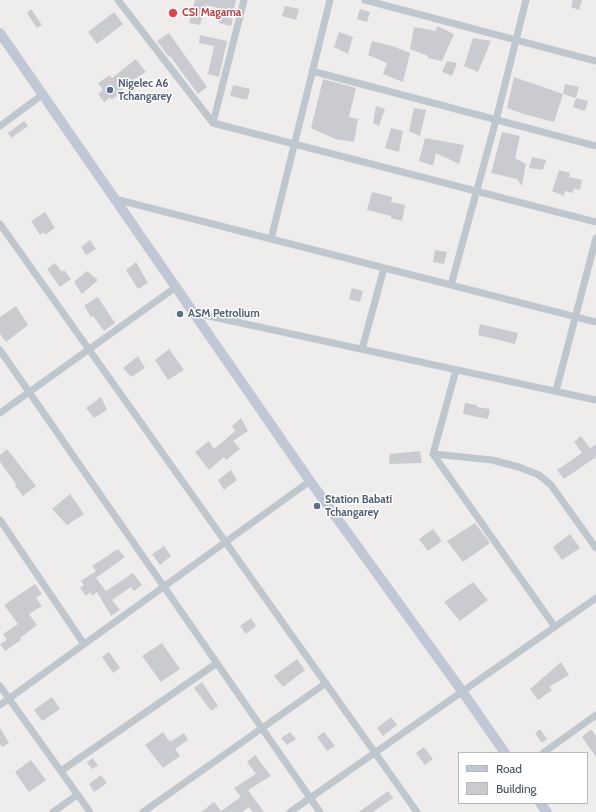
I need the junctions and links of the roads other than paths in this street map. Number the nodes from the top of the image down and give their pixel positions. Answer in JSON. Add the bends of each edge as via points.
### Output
{"nodes":[{"id":1,"x":118,"y":0,"type":"edge"},
{"id":2,"x":244,"y":0,"type":"edge"},
{"id":3,"x":330,"y":0,"type":"edge"},
{"id":4,"x":365,"y":0,"type":"edge"},
{"id":5,"x":526,"y":0,"type":"edge"},
{"id":6,"x":0,"y":33,"type":"edge"},
{"id":7,"x":516,"y":40,"type":"junction"},
{"id":8,"x":596,"y":61,"type":"edge"},
{"id":9,"x":312,"y":71,"type":"junction"},
{"id":10,"x":42,"y":95,"type":"junction"},
{"id":11,"x":496,"y":120,"type":"junction"},
{"id":12,"x":213,"y":123,"type":"junction"},
{"id":13,"x":0,"y":126,"type":"edge"},
{"id":14,"x":294,"y":144,"type":"junction"},
{"id":15,"x":596,"y":146,"type":"edge"},
{"id":16,"x":476,"y":191,"type":"junction"},
{"id":17,"x":115,"y":199,"type":"junction"},
{"id":18,"x":596,"y":222,"type":"edge"},
{"id":19,"x":0,"y":224,"type":"edge"},
{"id":20,"x":596,"y":238,"type":"edge"},
{"id":21,"x":271,"y":239,"type":"junction"},
{"id":22,"x":384,"y":268,"type":"junction"},
{"id":23,"x":451,"y":285,"type":"junction"},
{"id":24,"x":176,"y":287,"type":"junction"},
{"id":25,"x":195,"y":313,"type":"junction"},
{"id":26,"x":576,"y":317,"type":"junction"},
{"id":27,"x":596,"y":322,"type":"edge"},
{"id":28,"x":89,"y":349,"type":"junction"},
{"id":29,"x":362,"y":349,"type":"junction"},
{"id":30,"x":0,"y":350,"type":"edge"},
{"id":31,"x":456,"y":370,"type":"junction"},
{"id":32,"x":556,"y":391,"type":"junction"},
{"id":33,"x":29,"y":392,"type":"junction"},
{"id":34,"x":595,"y":401,"type":"edge"},
{"id":35,"x":0,"y":413,"type":"edge"},
{"id":36,"x":433,"y":454,"type":"junction"},
{"id":37,"x":310,"y":481,"type":"junction"},
{"id":38,"x":0,"y":520,"type":"edge"},
{"id":39,"x":226,"y":542,"type":"junction"},
{"id":40,"x":596,"y":548,"type":"edge"},
{"id":41,"x":164,"y":587,"type":"junction"},
{"id":42,"x":596,"y":598,"type":"edge"},
{"id":43,"x":555,"y":627,"type":"junction"},
{"id":44,"x":84,"y":644,"type":"junction"},
{"id":45,"x":217,"y":663,"type":"junction"},
{"id":46,"x":326,"y":683,"type":"junction"},
{"id":47,"x":0,"y":686,"type":"edge"},
{"id":48,"x":462,"y":692,"type":"junction"},
{"id":49,"x":9,"y":698,"type":"junction"},
{"id":50,"x":0,"y":705,"type":"edge"},
{"id":51,"x":596,"y":715,"type":"edge"},
{"id":52,"x":262,"y":728,"type":"junction"},
{"id":53,"x":375,"y":752,"type":"junction"},
{"id":54,"x":504,"y":752,"type":"edge"},
{"id":55,"x":544,"y":752,"type":"edge"},
{"id":56,"x":60,"y":771,"type":"junction"},
{"id":57,"x":77,"y":795,"type":"junction"},
{"id":58,"x":310,"y":798,"type":"junction"},
{"id":59,"x":54,"y":812,"type":"edge"},
{"id":60,"x":90,"y":812,"type":"edge"},
{"id":61,"x":143,"y":812,"type":"edge"},
{"id":62,"x":290,"y":812,"type":"edge"},
{"id":63,"x":320,"y":812,"type":"edge"},
{"id":64,"x":417,"y":812,"type":"edge"}],
"edges":[{"from":1,"to":12,"type":"street"},
{"from":2,"to":12,"type":"street"},
{"from":3,"to":9,"type":"street"},
{"from":4,"to":7,"type":"street"},
{"from":5,"to":7,"type":"street"},
{"from":6,"to":10,"type":"main road"},
{"from":7,"to":8,"type":"street"},
{"from":7,"to":11,"type":"street"},
{"from":9,"to":11,"type":"street"},
{"from":9,"to":14,"type":"street"},
{"from":10,"to":13,"type":"street"},
{"from":10,"to":17,"type":"main road"},
{"from":11,"to":15,"type":"street"},
{"from":11,"to":16,"type":"street"},
{"from":12,"to":14,"type":"street"},
{"from":14,"to":16,"type":"street"},
{"from":14,"to":21,"type":"street"},
{"from":16,"to":18,"type":"street"},
{"from":16,"to":23,"type":"street"},
{"from":17,"to":21,"type":"street"},
{"from":17,"to":24,"type":"main road"},
{"from":19,"to":28,"type":"street"},
{"from":20,"to":26,"type":"street"},
{"from":21,"to":22,"type":"street"},
{"from":22,"to":23,"type":"street"},
{"from":22,"to":29,"type":"street"},
{"from":23,"to":26,"type":"street"},
{"from":24,"to":25,"type":"main road"},
{"from":24,"to":28,"type":"street"},
{"from":25,"to":29,"type":"street"},
{"from":25,"to":37,"type":"main road"},
{"from":26,"to":27,"type":"street"},
{"from":26,"to":32,"type":"street"},
{"from":28,"to":33,"type":"street"},
{"from":28,"to":39,"type":"street"},
{"from":29,"to":31,"type":"street"},
{"from":30,"to":33,"type":"street"},
{"from":31,"to":32,"type":"street"},
{"from":31,"to":36,"type":"street"},
{"from":32,"to":34,"type":"street"},
{"from":33,"to":35,"type":"street"},
{"from":33,"to":41,"type":"street"},
{"from":36,"to":40,"type":"street","via":[[492,460],[539,475],[551,485]]},
{"from":36,"to":43,"type":"street"},
{"from":37,"to":39,"type":"street"},
{"from":37,"to":48,"type":"main road"},
{"from":38,"to":44,"type":"street"},
{"from":39,"to":41,"type":"street"},
{"from":39,"to":46,"type":"street"},
{"from":41,"to":44,"type":"street"},
{"from":41,"to":45,"type":"street"},
{"from":42,"to":43,"type":"street"},
{"from":43,"to":48,"type":"street"},
{"from":44,"to":49,"type":"street"},
{"from":45,"to":52,"type":"street"},
{"from":45,"to":56,"type":"street"},
{"from":46,"to":52,"type":"street"},
{"from":46,"to":53,"type":"street"},
{"from":47,"to":49,"type":"street"},
{"from":48,"to":53,"type":"street"},
{"from":48,"to":54,"type":"main road"},
{"from":49,"to":50,"type":"street"},
{"from":49,"to":56,"type":"street"},
{"from":51,"to":55,"type":"street"},
{"from":52,"to":58,"type":"street"},
{"from":52,"to":61,"type":"street"},
{"from":53,"to":58,"type":"street"},
{"from":53,"to":64,"type":"street"},
{"from":56,"to":57,"type":"street"},
{"from":57,"to":59,"type":"street"},
{"from":57,"to":60,"type":"street"},
{"from":58,"to":62,"type":"street"},
{"from":58,"to":63,"type":"street"}]}
